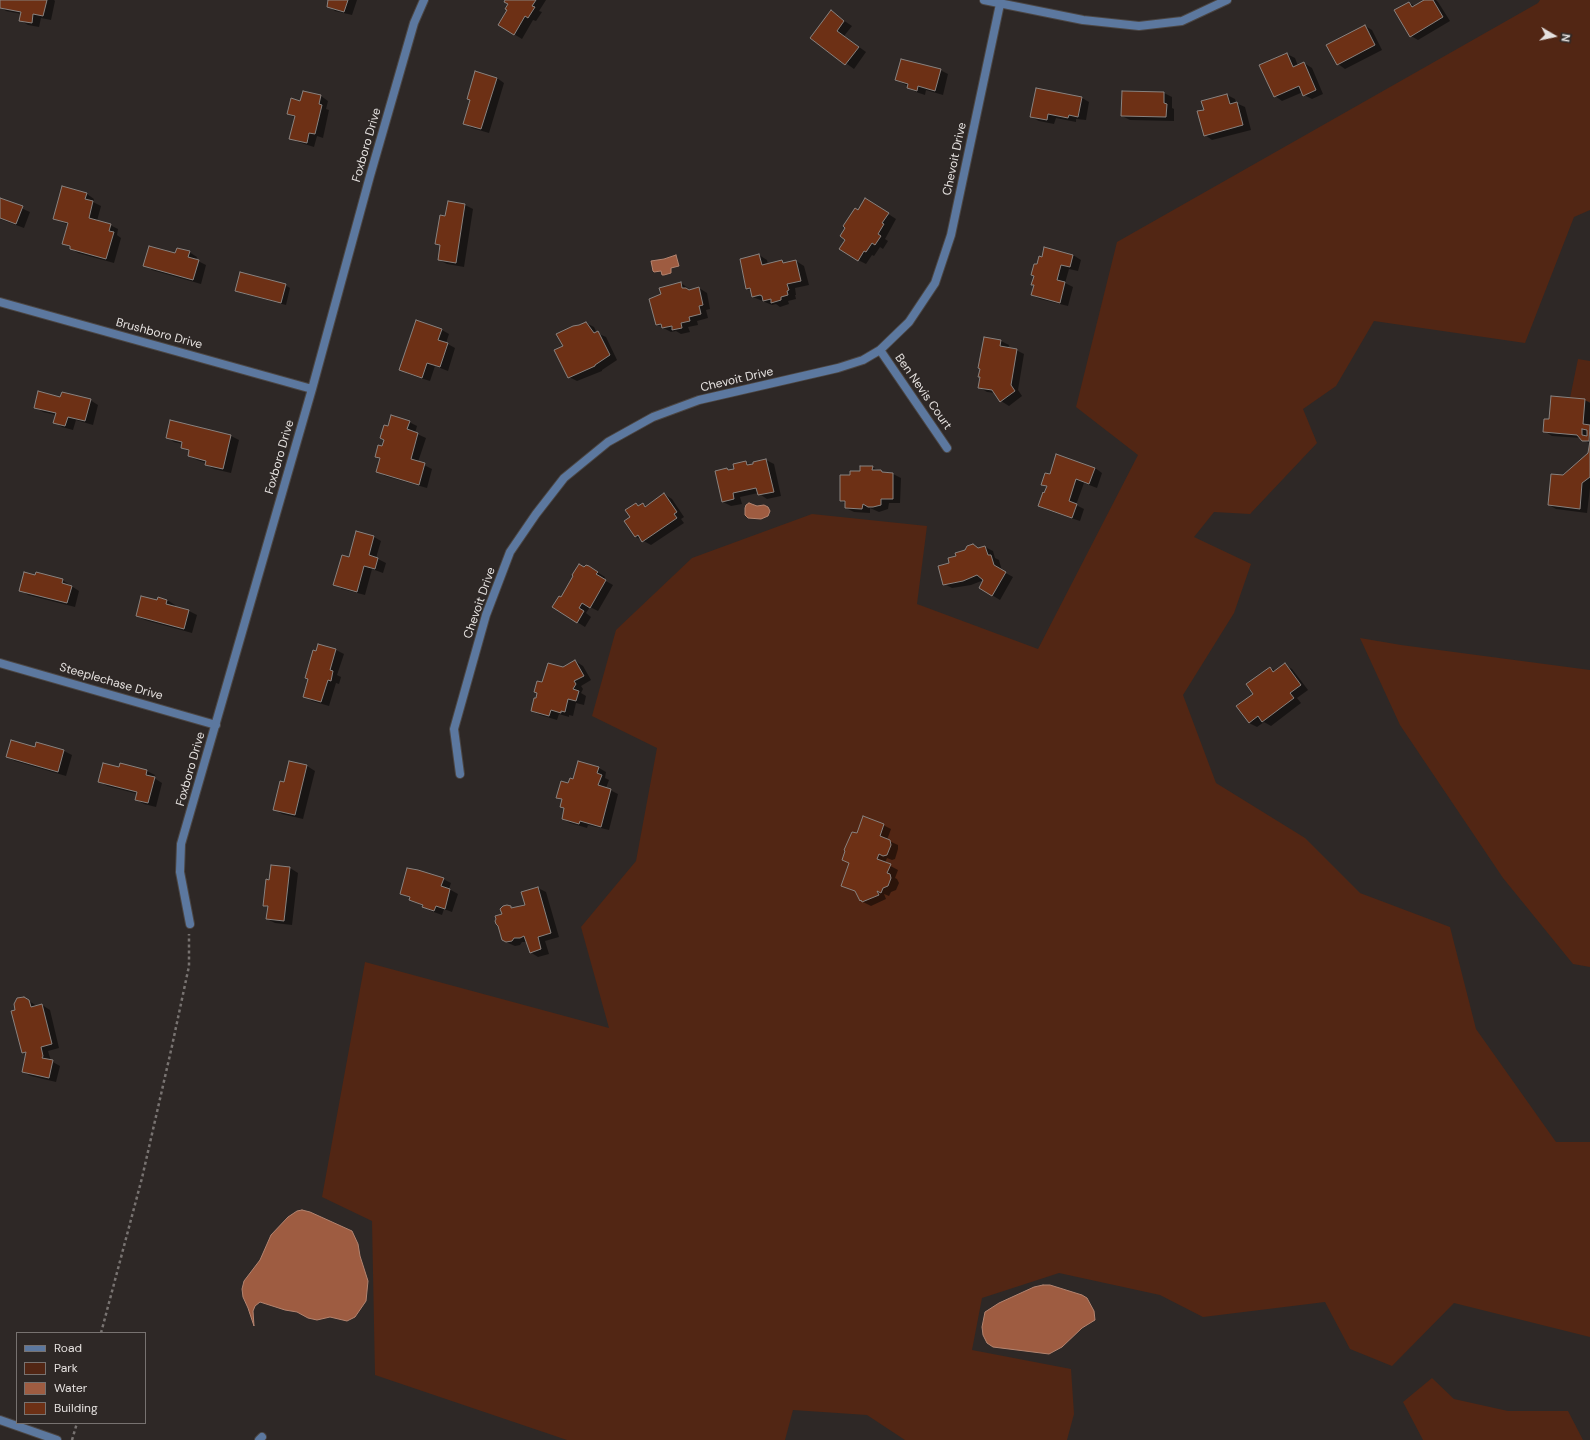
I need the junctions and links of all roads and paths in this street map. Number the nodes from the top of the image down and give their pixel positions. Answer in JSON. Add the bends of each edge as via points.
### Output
{"nodes":[{"id":1,"x":424,"y":0,"type":"edge"},
{"id":2,"x":984,"y":0,"type":"edge"},
{"id":3,"x":1227,"y":0,"type":"edge"},
{"id":4,"x":1000,"y":4,"type":"junction"},
{"id":5,"x":0,"y":302,"type":"edge"},
{"id":6,"x":880,"y":350,"type":"junction"},
{"id":7,"x":312,"y":389,"type":"junction"},
{"id":8,"x":947,"y":448,"type":"dead end"},
{"id":9,"x":0,"y":663,"type":"edge"},
{"id":10,"x":216,"y":725,"type":"junction"},
{"id":11,"x":460,"y":774,"type":"dead end"},
{"id":12,"x":190,"y":924,"type":"joint"},
{"id":13,"x":101,"y":1332,"type":"edge"},
{"id":14,"x":0,"y":1420,"type":"edge"},
{"id":15,"x":77,"y":1424,"type":"edge"},
{"id":16,"x":57,"y":1440,"type":"edge"},
{"id":17,"x":72,"y":1440,"type":"edge"}],
"edges":[{"from":1,"to":7,"type":"street","name":"Foxboro Drive","via":[[414,23]]},
{"from":2,"to":4,"type":"street"},
{"from":3,"to":4,"type":"street","via":[[1182,20],[1139,26],[1083,20]]},
{"from":4,"to":6,"type":"street","name":"Chevoit Drive","via":[[951,235],[935,283],[909,322]]},
{"from":5,"to":7,"type":"street","name":"Brushboro Drive"},
{"from":6,"to":8,"type":"street","name":"Ben Nevis Court"},
{"from":6,"to":11,"type":"street","name":"Chevoit Drive","via":[[862,360],[838,368],[699,400],[653,417],[608,442],[564,478],[510,552],[486,615],[454,729]]},
{"from":7,"to":10,"type":"street","name":"Foxboro Drive"},
{"from":9,"to":10,"type":"street","name":"Steeplechase Drive"},
{"from":10,"to":12,"type":"street","name":"Foxboro Drive","via":[[181,844],[180,872]]},
{"from":12,"to":13,"type":"path","via":[[189,966],[174,1039],[142,1178]]},
{"from":14,"to":16,"type":"street"},
{"from":15,"to":17,"type":"path"}]}
